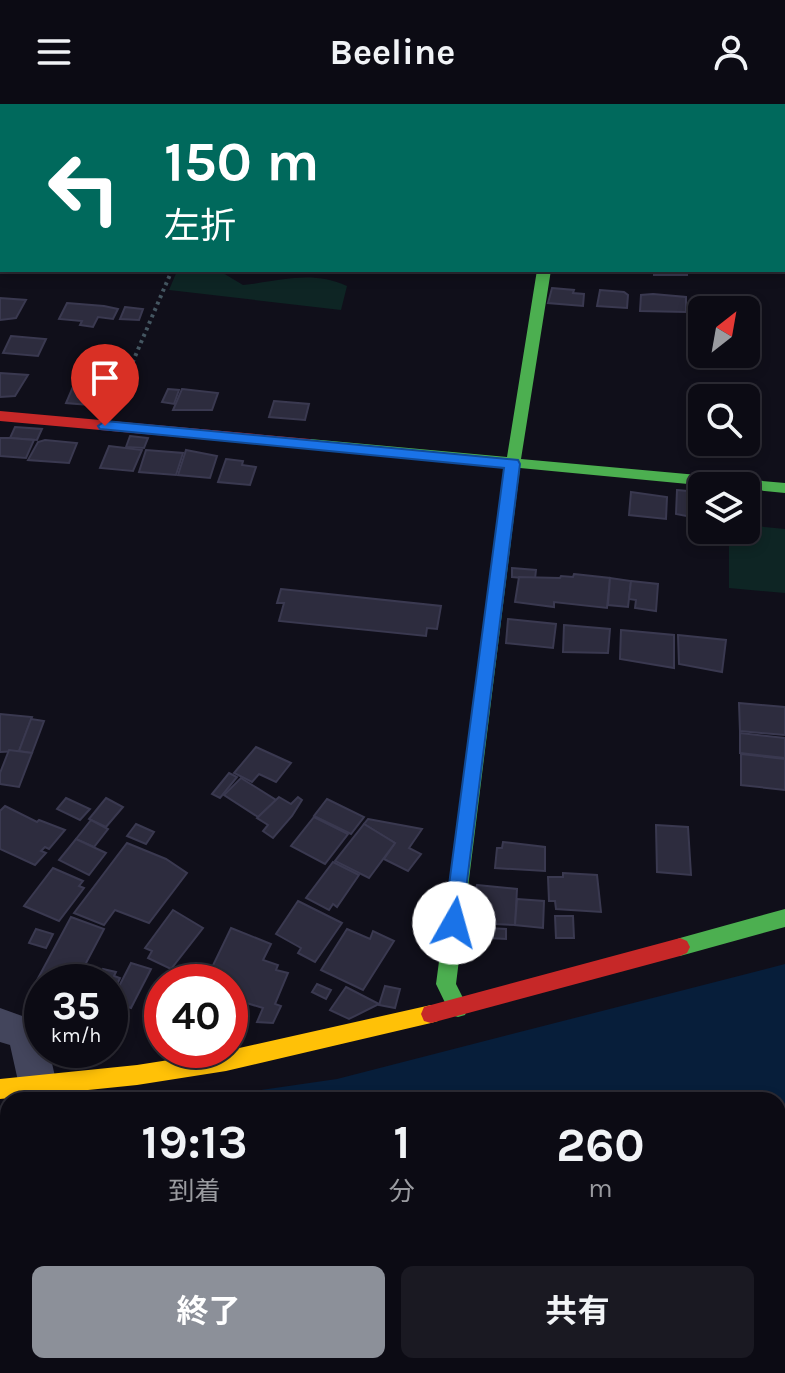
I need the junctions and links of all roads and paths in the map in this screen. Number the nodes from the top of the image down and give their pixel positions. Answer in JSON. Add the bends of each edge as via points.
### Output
{"nodes":[{"id":1,"x":171,"y":272,"type":"edge"},
{"id":2,"x":544,"y":272,"type":"edge"},
{"id":3,"x":0,"y":416,"type":"edge"},
{"id":4,"x":105,"y":426,"type":"junction"},
{"id":5,"x":513,"y":464,"type":"junction"},
{"id":6,"x":785,"y":488,"type":"edge"},
{"id":7,"x":785,"y":918,"type":"edge"},
{"id":8,"x":458,"y":1008,"type":"junction"},
{"id":9,"x":0,"y":1025,"type":"edge"},
{"id":10,"x":28,"y":1090,"type":"edge"}],
"edges":[{"from":1,"to":4,"type":"path"},
{"from":2,"to":5,"type":"street"},
{"from":3,"to":4,"type":"street"},
{"from":4,"to":5,"type":"street"},
{"from":5,"to":6,"type":"street"},
{"from":5,"to":8,"type":"street","via":[[446,984]]},
{"from":7,"to":8,"type":"street"},
{"from":8,"to":10,"type":"street","via":[[232,1061]]},
{"from":9,"to":10,"type":"street","via":[[26,1034]]}]}
